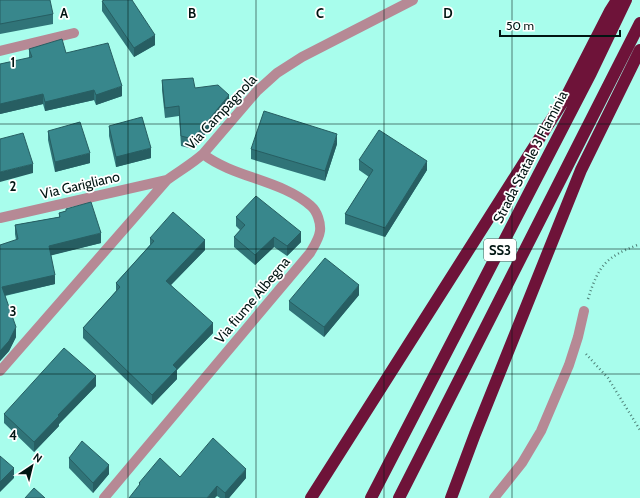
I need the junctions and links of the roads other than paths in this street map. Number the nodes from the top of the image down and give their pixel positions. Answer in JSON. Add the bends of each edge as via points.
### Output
{"nodes":[{"id":1,"x":413,"y":0,"type":"edge"},
{"id":2,"x":617,"y":0,"type":"edge"},
{"id":3,"x":626,"y":0,"type":"edge"},
{"id":4,"x":640,"y":23,"type":"edge"},
{"id":5,"x":74,"y":33,"type":"dead end"},
{"id":6,"x":640,"y":50,"type":"edge"},
{"id":7,"x":0,"y":51,"type":"edge"},
{"id":8,"x":203,"y":154,"type":"junction"},
{"id":9,"x":167,"y":180,"type":"junction"},
{"id":10,"x":0,"y":218,"type":"edge"},
{"id":11,"x":584,"y":311,"type":"road end"},
{"id":12,"x":0,"y":371,"type":"edge"},
{"id":13,"x":104,"y":498,"type":"edge"},
{"id":14,"x":311,"y":498,"type":"edge"},
{"id":15,"x":371,"y":498,"type":"edge"},
{"id":16,"x":399,"y":498,"type":"edge"},
{"id":17,"x":451,"y":498,"type":"edge"},
{"id":18,"x":494,"y":498,"type":"edge"}],
"edges":[{"from":1,"to":8,"type":"street","name":"Via Campagnola","via":[[302,56],[277,73],[257,91]]},
{"from":2,"to":14,"type":"highway","via":[[567,95]]},
{"from":3,"to":15,"type":"highway","name":"Strada Statale 3 Flaminia","number":"SS3","via":[[591,73]]},
{"from":4,"to":16,"type":"highway","number":"SS3"},
{"from":5,"to":7,"type":"street"},
{"from":6,"to":17,"type":"highway","via":[[581,170]]},
{"from":8,"to":9,"type":"street","name":"Via Campagnola"},
{"from":8,"to":13,"type":"street","name":"Via fiume Albegna","via":[[214,162],[288,191],[313,207],[319,218],[317,242]]},
{"from":9,"to":10,"type":"street","name":"Via Garigliano"},
{"from":9,"to":12,"type":"street","name":"Via Campagnola"},
{"from":11,"to":18,"type":"street","via":[[569,365],[542,431],[522,463]]}]}
